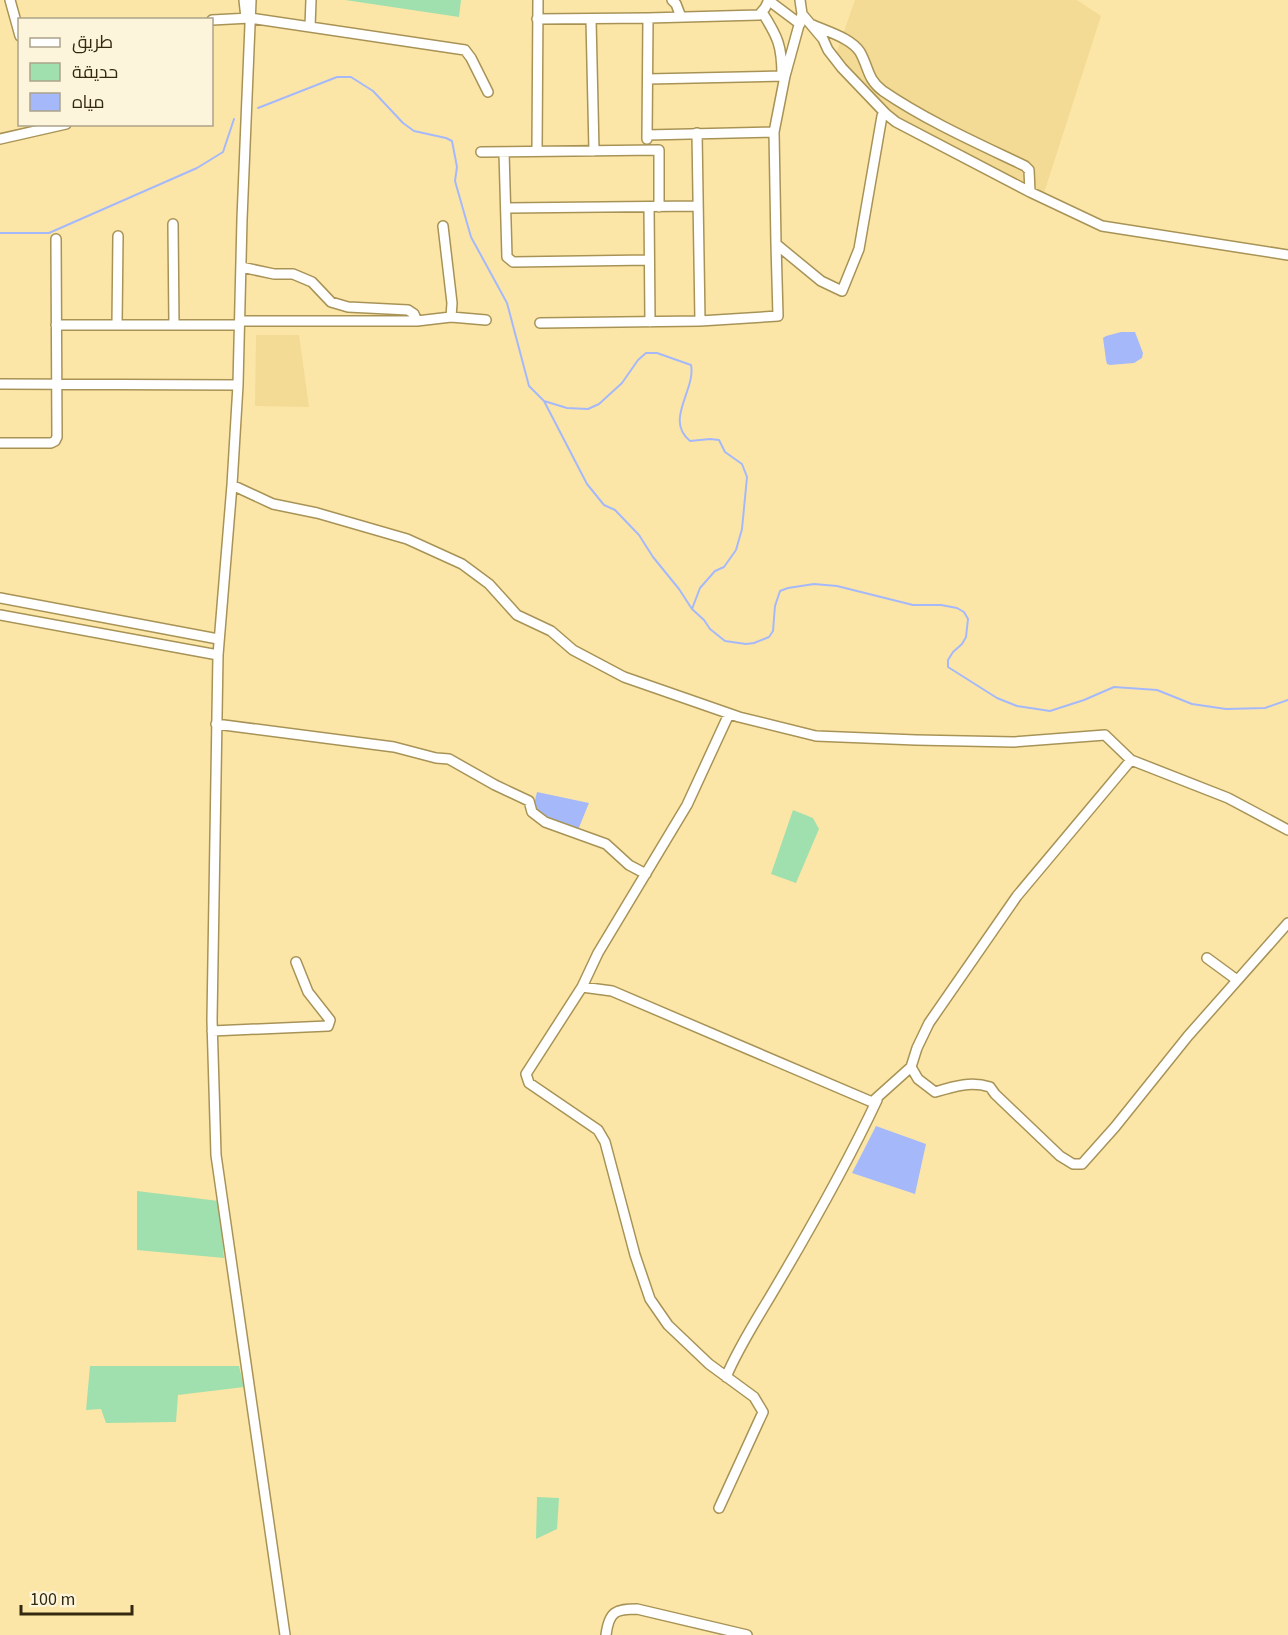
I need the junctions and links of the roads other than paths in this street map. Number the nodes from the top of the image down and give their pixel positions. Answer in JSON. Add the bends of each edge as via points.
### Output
{"nodes":[{"id":1,"x":10,"y":0,"type":"edge"},
{"id":2,"x":244,"y":0,"type":"edge"},
{"id":3,"x":251,"y":0,"type":"edge"},
{"id":4,"x":311,"y":0,"type":"edge"},
{"id":5,"x":538,"y":0,"type":"edge"},
{"id":6,"x":672,"y":0,"type":"edge"},
{"id":7,"x":769,"y":0,"type":"edge"},
{"id":8,"x":801,"y":0,"type":"edge"},
{"id":9,"x":762,"y":12,"type":"junction"},
{"id":10,"x":802,"y":14,"type":"junction"},
{"id":11,"x":681,"y":17,"type":"junction"},
{"id":12,"x":248,"y":18,"type":"junction"},
{"id":13,"x":648,"y":18,"type":"junction"},
{"id":14,"x":537,"y":19,"type":"junction"},
{"id":15,"x":591,"y":19,"type":"junction"},
{"id":16,"x":213,"y":20,"type":"edge"},
{"id":17,"x":800,"y":24,"type":"junction"},
{"id":18,"x":811,"y":24,"type":"junction"},
{"id":19,"x":310,"y":27,"type":"junction"},
{"id":20,"x":18,"y":29,"type":"edge"},
{"id":21,"x":783,"y":76,"type":"junction"},
{"id":22,"x":648,"y":79,"type":"junction"},
{"id":23,"x":488,"y":92,"type":"dead end"},
{"id":24,"x":884,"y":113,"type":"junction"},
{"id":25,"x":40,"y":128,"type":"edge"},
{"id":26,"x":774,"y":132,"type":"junction"},
{"id":27,"x":697,"y":133,"type":"junction"},
{"id":28,"x":647,"y":135,"type":"junction"},
{"id":29,"x":0,"y":139,"type":"edge"},
{"id":30,"x":646,"y":150,"type":"junction"},
{"id":31,"x":537,"y":151,"type":"junction"},
{"id":32,"x":594,"y":151,"type":"junction"},
{"id":33,"x":481,"y":152,"type":"dead end"},
{"id":34,"x":504,"y":152,"type":"junction"},
{"id":35,"x":1030,"y":192,"type":"junction"},
{"id":36,"x":697,"y":206,"type":"junction"},
{"id":37,"x":654,"y":207,"type":"junction"},
{"id":38,"x":506,"y":208,"type":"junction"},
{"id":39,"x":173,"y":224,"type":"dead end"},
{"id":40,"x":443,"y":226,"type":"dead end"},
{"id":41,"x":118,"y":236,"type":"dead end"},
{"id":42,"x":56,"y":239,"type":"dead end"},
{"id":43,"x":776,"y":244,"type":"junction"},
{"id":44,"x":1288,"y":255,"type":"edge"},
{"id":45,"x":649,"y":260,"type":"junction"},
{"id":46,"x":241,"y":267,"type":"junction"},
{"id":47,"x":451,"y":317,"type":"junction"},
{"id":48,"x":486,"y":320,"type":"dead end"},
{"id":49,"x":417,"y":321,"type":"junction"},
{"id":50,"x":700,"y":321,"type":"junction"},
{"id":51,"x":650,"y":322,"type":"junction"},
{"id":52,"x":240,"y":323,"type":"junction"},
{"id":53,"x":540,"y":323,"type":"dead end"},
{"id":54,"x":56,"y":325,"type":"junction"},
{"id":55,"x":117,"y":325,"type":"junction"},
{"id":56,"x":174,"y":325,"type":"junction"},
{"id":57,"x":0,"y":384,"type":"edge"},
{"id":58,"x":57,"y":384,"type":"junction"},
{"id":59,"x":238,"y":385,"type":"junction"},
{"id":60,"x":0,"y":443,"type":"edge"},
{"id":61,"x":232,"y":485,"type":"junction"},
{"id":62,"x":0,"y":598,"type":"edge"},
{"id":63,"x":0,"y":615,"type":"edge"},
{"id":64,"x":218,"y":639,"type":"junction"},
{"id":65,"x":218,"y":655,"type":"junction"},
{"id":66,"x":729,"y":714,"type":"junction"},
{"id":67,"x":216,"y":724,"type":"junction"},
{"id":68,"x":1131,"y":760,"type":"junction"},
{"id":69,"x":1288,"y":830,"type":"edge"},
{"id":70,"x":645,"y":874,"type":"junction"},
{"id":71,"x":1288,"y":923,"type":"edge"},
{"id":72,"x":1207,"y":958,"type":"dead end"},
{"id":73,"x":296,"y":962,"type":"dead end"},
{"id":74,"x":1237,"y":980,"type":"junction"},
{"id":75,"x":582,"y":987,"type":"junction"},
{"id":76,"x":212,"y":1030,"type":"junction"},
{"id":77,"x":911,"y":1067,"type":"junction"},
{"id":78,"x":878,"y":1097,"type":"junction"},
{"id":79,"x":726,"y":1377,"type":"junction"},
{"id":80,"x":719,"y":1508,"type":"dead end"},
{"id":81,"x":285,"y":1635,"type":"edge"},
{"id":82,"x":606,"y":1635,"type":"edge"},
{"id":83,"x":747,"y":1635,"type":"edge"}],
"edges":[{"from":1,"to":20,"type":"street"},
{"from":2,"to":12,"type":"street"},
{"from":3,"to":12,"type":"street"},
{"from":4,"to":19,"type":"street"},
{"from":5,"to":14,"type":"street"},
{"from":6,"to":11,"type":"street"},
{"from":7,"to":9,"type":"street"},
{"from":7,"to":17,"type":"street"},
{"from":8,"to":10,"type":"street"},
{"from":9,"to":11,"type":"street"},
{"from":9,"to":21,"type":"street","via":[[780,44]]},
{"from":10,"to":17,"type":"street"},
{"from":10,"to":18,"type":"street"},
{"from":11,"to":13,"type":"street"},
{"from":12,"to":16,"type":"street"},
{"from":12,"to":19,"type":"street"},
{"from":12,"to":46,"type":"street"},
{"from":13,"to":15,"type":"street"},
{"from":13,"to":22,"type":"street"},
{"from":14,"to":15,"type":"street"},
{"from":14,"to":31,"type":"street"},
{"from":15,"to":32,"type":"street"},
{"from":17,"to":21,"type":"street"},
{"from":18,"to":24,"type":"street","via":[[842,68]]},
{"from":18,"to":35,"type":"street","via":[[846,39],[860,51],[870,77],[881,89],[917,112],[1025,166],[1029,170]]},
{"from":19,"to":23,"type":"street","via":[[465,50]]},
{"from":21,"to":22,"type":"street"},
{"from":21,"to":26,"type":"street"},
{"from":22,"to":28,"type":"street"},
{"from":24,"to":35,"type":"street"},
{"from":24,"to":43,"type":"street","via":[[859,249],[842,291],[821,280]]},
{"from":25,"to":29,"type":"street"},
{"from":26,"to":27,"type":"street"},
{"from":26,"to":43,"type":"street"},
{"from":27,"to":28,"type":"street"},
{"from":27,"to":36,"type":"street"},
{"from":28,"to":30,"type":"street"},
{"from":30,"to":32,"type":"street"},
{"from":30,"to":37,"type":"street","via":[[659,150]]},
{"from":31,"to":32,"type":"street"},
{"from":31,"to":34,"type":"street"},
{"from":33,"to":34,"type":"street"},
{"from":34,"to":38,"type":"street"},
{"from":35,"to":44,"type":"street","via":[[1102,226]]},
{"from":36,"to":37,"type":"street"},
{"from":36,"to":50,"type":"street"},
{"from":37,"to":38,"type":"street"},
{"from":37,"to":45,"type":"street"},
{"from":38,"to":45,"type":"street","via":[[507,256],[513,262]]},
{"from":39,"to":56,"type":"street"},
{"from":40,"to":47,"type":"street"},
{"from":41,"to":55,"type":"street"},
{"from":42,"to":54,"type":"street"},
{"from":43,"to":50,"type":"street","via":[[778,316]]},
{"from":45,"to":51,"type":"street"},
{"from":46,"to":49,"type":"street","via":[[293,274],[312,282],[331,302],[348,307],[408,310]]},
{"from":46,"to":52,"type":"street"},
{"from":47,"to":48,"type":"street"},
{"from":47,"to":49,"type":"street"},
{"from":49,"to":52,"type":"street"},
{"from":50,"to":51,"type":"street"},
{"from":51,"to":53,"type":"street"},
{"from":52,"to":56,"type":"street"},
{"from":52,"to":59,"type":"street"},
{"from":54,"to":55,"type":"street"},
{"from":54,"to":58,"type":"street"},
{"from":55,"to":56,"type":"street"},
{"from":57,"to":58,"type":"street"},
{"from":58,"to":59,"type":"street"},
{"from":58,"to":60,"type":"street","via":[[55,441]]},
{"from":59,"to":61,"type":"street"},
{"from":61,"to":64,"type":"street"},
{"from":61,"to":66,"type":"street","via":[[273,504],[406,540],[462,564],[489,584],[517,615],[551,631],[573,650],[624,677]]},
{"from":62,"to":64,"type":"street"},
{"from":63,"to":65,"type":"street"},
{"from":64,"to":65,"type":"street"},
{"from":65,"to":67,"type":"street"},
{"from":66,"to":68,"type":"street","via":[[816,736],[1014,742],[1105,735]]},
{"from":66,"to":70,"type":"street","via":[[687,805]]},
{"from":67,"to":70,"type":"street","via":[[394,747],[449,759],[530,801],[532,812],[545,822],[606,844]]},
{"from":67,"to":76,"type":"street"},
{"from":68,"to":69,"type":"street","via":[[1228,798]]},
{"from":68,"to":77,"type":"street","via":[[1017,896],[929,1023]]},
{"from":70,"to":75,"type":"street"},
{"from":71,"to":74,"type":"street"},
{"from":72,"to":74,"type":"street"},
{"from":73,"to":76,"type":"street","via":[[308,992],[330,1020],[328,1026]]},
{"from":74,"to":77,"type":"street","via":[[1082,1164],[1073,1164],[1060,1156],[990,1087],[978,1083],[935,1092],[918,1079]]},
{"from":75,"to":78,"type":"street","via":[[612,991],[872,1102]]},
{"from":75,"to":79,"type":"street","via":[[526,1074],[529,1083],[598,1130],[605,1142],[650,1299],[668,1325]]},
{"from":76,"to":81,"type":"street","via":[[216,1155]]},
{"from":77,"to":78,"type":"street"},
{"from":78,"to":79,"type":"street","via":[[837,1180]]},
{"from":79,"to":80,"type":"street","via":[[754,1397],[763,1412]]},
{"from":82,"to":83,"type":"street","via":[[613,1614],[620,1609],[637,1609]]}]}
